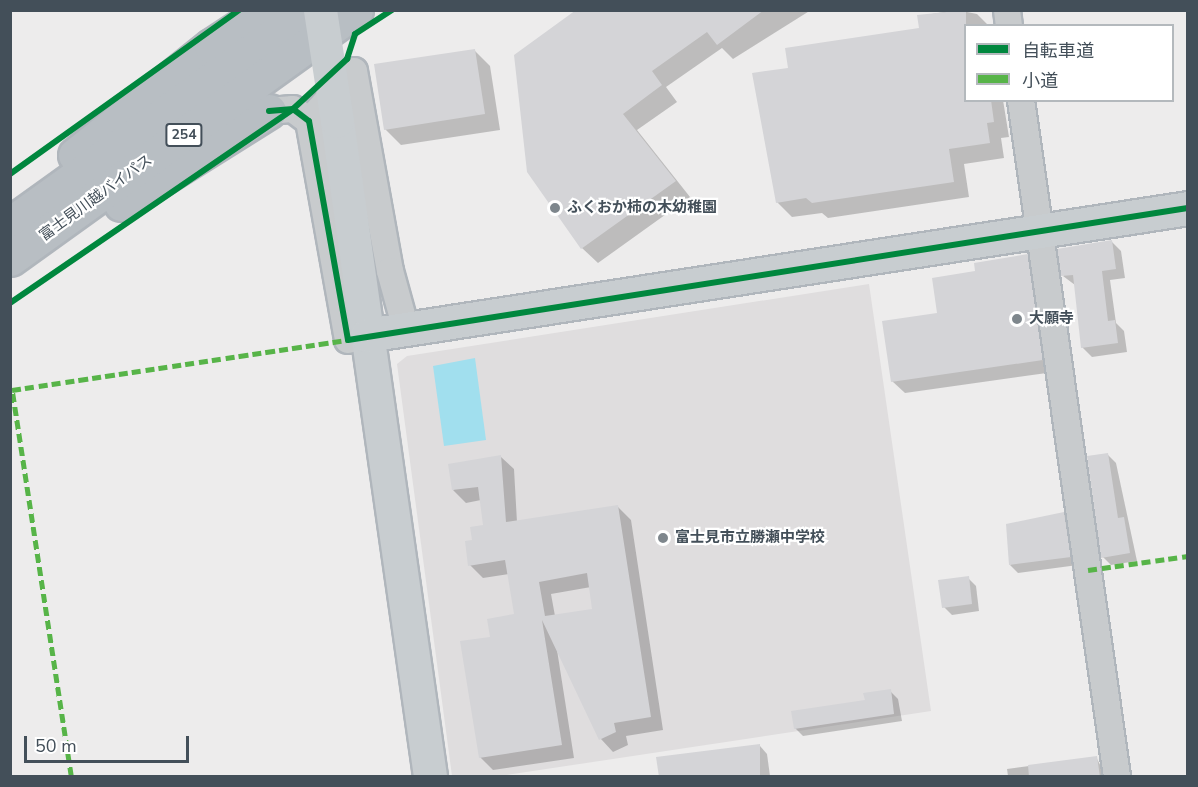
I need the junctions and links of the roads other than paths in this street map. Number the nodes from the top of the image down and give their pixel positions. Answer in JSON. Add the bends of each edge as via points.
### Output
{"nodes":[{"id":1,"x":266,"y":10,"type":"edge"},
{"id":2,"x":308,"y":10,"type":"edge"},
{"id":3,"x":320,"y":10,"type":"edge"},
{"id":4,"x":356,"y":10,"type":"edge"},
{"id":5,"x":1021,"y":102,"type":"edge"},
{"id":6,"x":269,"y":111,"type":"joint"},
{"id":7,"x":309,"y":121,"type":"junction"},
{"id":8,"x":1188,"y":208,"type":"edge"},
{"id":9,"x":10,"y":216,"type":"edge"},
{"id":10,"x":10,"y":224,"type":"edge"},
{"id":11,"x":1042,"y":230,"type":"junction"},
{"id":12,"x":10,"y":259,"type":"edge"},
{"id":13,"x":10,"y":265,"type":"edge"},
{"id":14,"x":406,"y":329,"type":"junction"},
{"id":15,"x":357,"y":338,"type":"junction"},
{"id":16,"x":430,"y":777,"type":"edge"},
{"id":17,"x":1117,"y":777,"type":"edge"}],
"edges":[{"from":1,"to":9,"type":"highway","via":[[110,125]]},
{"from":2,"to":10,"type":"highway","name":"富士見川越バイパス","number":"254"},
{"from":3,"to":15,"type":"street","bridge":true,"via":[[354,244]]},
{"from":4,"to":12,"type":"highway","name":"富士見川越バイパス","number":"254"},
{"from":5,"to":11,"type":"street"},
{"from":6,"to":7,"type":"street","via":[[293,109]]},
{"from":6,"to":13,"type":"highway","number":"254","via":[[72,234]]},
{"from":7,"to":14,"type":"street","via":[[354,71],[390,271]]},
{"from":7,"to":15,"type":"street"},
{"from":8,"to":11,"type":"street"},
{"from":11,"to":14,"type":"street"},
{"from":11,"to":17,"type":"street"},
{"from":14,"to":15,"type":"street"},
{"from":15,"to":16,"type":"street"}]}
